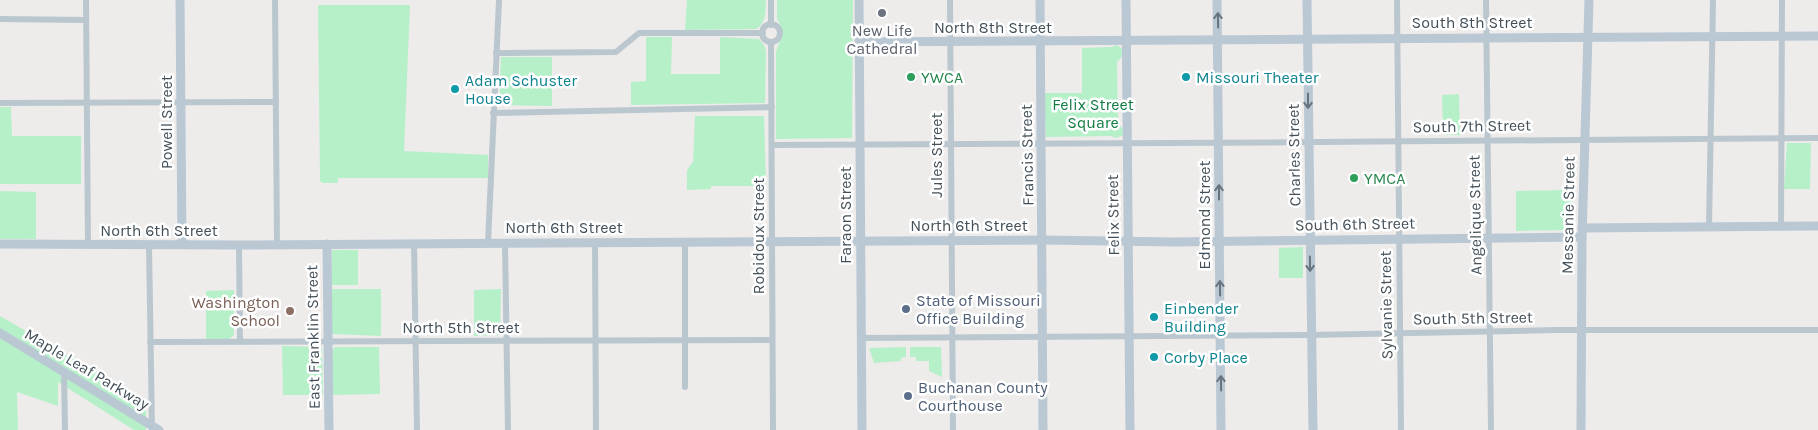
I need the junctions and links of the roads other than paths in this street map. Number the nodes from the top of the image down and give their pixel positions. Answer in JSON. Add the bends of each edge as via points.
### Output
{"nodes":[{"id":1,"x":86,"y":0,"type":"edge"},
{"id":2,"x":180,"y":0,"type":"edge"},
{"id":3,"x":275,"y":0,"type":"edge"},
{"id":4,"x":499,"y":0,"type":"edge"},
{"id":5,"x":771,"y":0,"type":"edge"},
{"id":6,"x":859,"y":0,"type":"edge"},
{"id":7,"x":950,"y":0,"type":"edge"},
{"id":8,"x":1040,"y":0,"type":"edge"},
{"id":9,"x":1126,"y":0,"type":"edge"},
{"id":10,"x":1217,"y":0,"type":"edge"},
{"id":11,"x":1307,"y":0,"type":"edge"},
{"id":12,"x":1396,"y":0,"type":"edge"},
{"id":13,"x":1486,"y":0,"type":"edge"},
{"id":14,"x":1589,"y":0,"type":"edge"},
{"id":15,"x":1713,"y":0,"type":"edge"},
{"id":16,"x":1782,"y":0,"type":"edge"},
{"id":17,"x":0,"y":19,"type":"edge"},
{"id":18,"x":86,"y":20,"type":"junction"},
{"id":19,"x":771,"y":25,"type":"junction"},
{"id":20,"x":763,"y":33,"type":"junction"},
{"id":21,"x":1782,"y":36,"type":"junction"},
{"id":22,"x":1818,"y":36,"type":"edge"},
{"id":23,"x":1397,"y":37,"type":"junction"},
{"id":24,"x":1486,"y":37,"type":"junction"},
{"id":25,"x":1588,"y":37,"type":"junction"},
{"id":26,"x":1713,"y":37,"type":"junction"},
{"id":27,"x":1308,"y":38,"type":"junction"},
{"id":28,"x":1218,"y":39,"type":"junction"},
{"id":29,"x":1126,"y":40,"type":"junction"},
{"id":30,"x":771,"y":42,"type":"junction"},
{"id":31,"x":859,"y":42,"type":"junction"},
{"id":32,"x":1040,"y":42,"type":"junction"},
{"id":33,"x":950,"y":43,"type":"junction"},
{"id":34,"x":496,"y":53,"type":"junction"},
{"id":35,"x":181,"y":102,"type":"junction"},
{"id":36,"x":276,"y":102,"type":"junction"},
{"id":37,"x":0,"y":103,"type":"edge"},
{"id":38,"x":87,"y":103,"type":"junction"},
{"id":39,"x":772,"y":107,"type":"junction"},
{"id":40,"x":494,"y":113,"type":"junction"},
{"id":41,"x":1584,"y":138,"type":"junction"},
{"id":42,"x":1710,"y":138,"type":"junction"},
{"id":43,"x":1782,"y":138,"type":"junction"},
{"id":44,"x":1818,"y":138,"type":"edge"},
{"id":45,"x":1488,"y":139,"type":"junction"},
{"id":46,"x":1398,"y":140,"type":"junction"},
{"id":47,"x":1308,"y":142,"type":"junction"},
{"id":48,"x":1218,"y":143,"type":"junction"},
{"id":49,"x":1127,"y":144,"type":"junction"},
{"id":50,"x":772,"y":145,"type":"junction"},
{"id":51,"x":860,"y":145,"type":"junction"},
{"id":52,"x":950,"y":145,"type":"junction"},
{"id":53,"x":1041,"y":145,"type":"junction"},
{"id":54,"x":1781,"y":226,"type":"junction"},
{"id":55,"x":1818,"y":226,"type":"edge"},
{"id":56,"x":1709,"y":227,"type":"junction"},
{"id":57,"x":1582,"y":232,"type":"junction"},
{"id":58,"x":1488,"y":236,"type":"junction"},
{"id":59,"x":1399,"y":238,"type":"junction"},
{"id":60,"x":861,"y":240,"type":"junction"},
{"id":61,"x":950,"y":240,"type":"junction"},
{"id":62,"x":1043,"y":240,"type":"junction"},
{"id":63,"x":1129,"y":240,"type":"junction"},
{"id":64,"x":1310,"y":240,"type":"junction"},
{"id":65,"x":772,"y":241,"type":"junction"},
{"id":66,"x":1219,"y":241,"type":"junction"},
{"id":67,"x":594,"y":242,"type":"junction"},
{"id":68,"x":685,"y":242,"type":"junction"},
{"id":69,"x":488,"y":243,"type":"junction"},
{"id":70,"x":505,"y":243,"type":"junction"},
{"id":71,"x":0,"y":244,"type":"edge"},
{"id":72,"x":88,"y":244,"type":"junction"},
{"id":73,"x":149,"y":244,"type":"junction"},
{"id":74,"x":182,"y":244,"type":"junction"},
{"id":75,"x":276,"y":244,"type":"junction"},
{"id":76,"x":327,"y":244,"type":"junction"},
{"id":77,"x":414,"y":244,"type":"junction"},
{"id":78,"x":239,"y":245,"type":"junction"},
{"id":79,"x":1581,"y":330,"type":"junction"},
{"id":80,"x":1818,"y":330,"type":"edge"},
{"id":81,"x":1490,"y":332,"type":"junction"},
{"id":82,"x":0,"y":333,"type":"edge"},
{"id":83,"x":1400,"y":334,"type":"junction"},
{"id":84,"x":1311,"y":335,"type":"junction"},
{"id":85,"x":1042,"y":336,"type":"junction"},
{"id":86,"x":1220,"y":336,"type":"junction"},
{"id":87,"x":1129,"y":337,"type":"junction"},
{"id":88,"x":861,"y":338,"type":"junction"},
{"id":89,"x":951,"y":338,"type":"junction"},
{"id":90,"x":416,"y":340,"type":"junction"},
{"id":91,"x":505,"y":340,"type":"junction"},
{"id":92,"x":595,"y":340,"type":"junction"},
{"id":93,"x":685,"y":340,"type":"junction"},
{"id":94,"x":772,"y":340,"type":"junction"},
{"id":95,"x":240,"y":341,"type":"junction"},
{"id":96,"x":328,"y":341,"type":"junction"},
{"id":97,"x":150,"y":342,"type":"junction"},
{"id":98,"x":64,"y":372,"type":"junction"},
{"id":99,"x":685,"y":387,"type":"dead end"},
{"id":100,"x":154,"y":429,"type":"edge"},
{"id":101,"x":66,"y":430,"type":"edge"},
{"id":102,"x":329,"y":430,"type":"edge"},
{"id":103,"x":417,"y":430,"type":"edge"},
{"id":104,"x":508,"y":430,"type":"edge"},
{"id":105,"x":596,"y":430,"type":"edge"},
{"id":106,"x":773,"y":430,"type":"edge"},
{"id":107,"x":862,"y":430,"type":"edge"},
{"id":108,"x":952,"y":430,"type":"edge"},
{"id":109,"x":1043,"y":430,"type":"edge"},
{"id":110,"x":1130,"y":430,"type":"edge"},
{"id":111,"x":1221,"y":430,"type":"edge"},
{"id":112,"x":1312,"y":430,"type":"edge"},
{"id":113,"x":1400,"y":430,"type":"edge"},
{"id":114,"x":1491,"y":430,"type":"edge"},
{"id":115,"x":1581,"y":430,"type":"edge"}],
"edges":[{"from":1,"to":18,"type":"street"},
{"from":2,"to":35,"type":"main road","name":"Powell Street"},
{"from":3,"to":36,"type":"street"},
{"from":4,"to":34,"type":"street"},
{"from":5,"to":19,"type":"street"},
{"from":6,"to":31,"type":"main road","name":"Faraon Street"},
{"from":7,"to":33,"type":"street","name":"Jules Street"},
{"from":8,"to":32,"type":"main road","name":"Francis Street"},
{"from":9,"to":29,"type":"main road","name":"Felix Street"},
{"from":28,"to":10,"type":"main road","name":"Edmond Street","one_way":true},
{"from":11,"to":27,"type":"main road","name":"Charles Street"},
{"from":12,"to":23,"type":"street","name":"Sylvanie Street"},
{"from":13,"to":24,"type":"street","name":"Angelique Street"},
{"from":14,"to":25,"type":"main road","name":"Messanie Street"},
{"from":15,"to":26,"type":"street"},
{"from":16,"to":21,"type":"street"},
{"from":17,"to":18,"type":"street"},
{"from":18,"to":38,"type":"street"},
{"from":19,"to":20,"type":"street","via":[[764,28]]},
{"from":19,"to":30,"type":"street","via":[[777,26],[780,32],[778,40]]},
{"from":20,"to":30,"type":"street","via":[[765,40]]},
{"from":20,"to":34,"type":"street","via":[[639,33],[616,52]]},
{"from":21,"to":22,"type":"main road","name":"South 8th Street"},
{"from":21,"to":26,"type":"main road","name":"South 8th Street"},
{"from":21,"to":43,"type":"street"},
{"from":23,"to":24,"type":"main road","name":"South 8th Street"},
{"from":23,"to":27,"type":"main road","name":"South 8th Street"},
{"from":23,"to":46,"type":"street","name":"Sylvanie Street"},
{"from":24,"to":25,"type":"main road","name":"South 8th Street"},
{"from":24,"to":45,"type":"street","name":"Angelique Street"},
{"from":25,"to":26,"type":"main road","name":"South 8th Street"},
{"from":25,"to":41,"type":"main road","name":"Messanie Street"},
{"from":26,"to":42,"type":"street"},
{"from":27,"to":28,"type":"main road","name":"South 8th Street"},
{"from":27,"to":47,"type":"main road","name":"Charles Street","one_way":true},
{"from":28,"to":29,"type":"main road","name":"South 8th Street"},
{"from":28,"to":48,"type":"main road","name":"Edmond Street"},
{"from":29,"to":32,"type":"main road","name":"North 8th Street"},
{"from":29,"to":49,"type":"main road","name":"Felix Street"},
{"from":30,"to":39,"type":"street","name":"Robidoux Street"},
{"from":31,"to":33,"type":"main road","name":"North 8th Street"},
{"from":31,"to":51,"type":"main road","name":"Faraon Street"},
{"from":32,"to":33,"type":"main road","name":"North 8th Street"},
{"from":32,"to":53,"type":"main road","name":"Francis Street"},
{"from":33,"to":52,"type":"street","name":"Jules Street"},
{"from":34,"to":40,"type":"street"},
{"from":35,"to":36,"type":"street"},
{"from":35,"to":38,"type":"street"},
{"from":35,"to":74,"type":"main road","name":"Powell Street"},
{"from":36,"to":75,"type":"street"},
{"from":37,"to":38,"type":"street"},
{"from":38,"to":72,"type":"street"},
{"from":39,"to":40,"type":"street"},
{"from":39,"to":50,"type":"street","name":"Robidoux Street"},
{"from":40,"to":69,"type":"street"},
{"from":41,"to":42,"type":"street","name":"South 7th Street"},
{"from":41,"to":45,"type":"street","name":"South 7th Street"},
{"from":41,"to":57,"type":"main road","name":"Messanie Street"},
{"from":42,"to":43,"type":"street","name":"South 7th Street"},
{"from":42,"to":56,"type":"street"},
{"from":43,"to":44,"type":"street","name":"South 7th Street"},
{"from":43,"to":54,"type":"street"},
{"from":45,"to":46,"type":"street","name":"South 7th Street"},
{"from":45,"to":58,"type":"street","name":"Angelique Street"},
{"from":46,"to":47,"type":"street","name":"South 7th Street"},
{"from":46,"to":59,"type":"street","name":"Sylvanie Street"},
{"from":47,"to":48,"type":"street","name":"South 7th Street"},
{"from":47,"to":64,"type":"main road","name":"Charles Street"},
{"from":48,"to":49,"type":"street","name":"South 7th Street"},
{"from":66,"to":48,"type":"main road","name":"Edmond Street","one_way":true},
{"from":49,"to":53,"type":"street","name":"South 7th Street"},
{"from":49,"to":63,"type":"main road","name":"Felix Street"},
{"from":50,"to":51,"type":"street","name":"South 7th Street"},
{"from":50,"to":65,"type":"street","name":"Robidoux Street"},
{"from":51,"to":52,"type":"street","name":"South 7th Street"},
{"from":51,"to":60,"type":"main road","name":"Faraon Street"},
{"from":52,"to":53,"type":"street","name":"South 7th Street"},
{"from":52,"to":61,"type":"street","name":"Jules Street"},
{"from":53,"to":62,"type":"main road","name":"Francis Street"},
{"from":54,"to":55,"type":"main road","name":"South 6th Street"},
{"from":54,"to":56,"type":"main road","name":"South 6th Street"},
{"from":56,"to":57,"type":"main road","name":"South 6th Street"},
{"from":57,"to":58,"type":"main road","name":"South 6th Street"},
{"from":57,"to":79,"type":"main road","name":"Messanie Street"},
{"from":58,"to":59,"type":"main road","name":"South 6th Street"},
{"from":58,"to":81,"type":"street","name":"Angelique Street"},
{"from":59,"to":64,"type":"main road","name":"South 6th Street"},
{"from":59,"to":83,"type":"street","name":"Sylvanie Street"},
{"from":60,"to":61,"type":"main road","name":"North 6th Street"},
{"from":60,"to":65,"type":"main road","name":"North 6th Street"},
{"from":60,"to":88,"type":"main road","name":"Faraon Street"},
{"from":61,"to":62,"type":"main road","name":"North 6th Street"},
{"from":61,"to":89,"type":"street","name":"Jules Street"},
{"from":62,"to":63,"type":"main road","name":"North 6th Street"},
{"from":62,"to":85,"type":"main road","name":"Francis Street"},
{"from":63,"to":66,"type":"main road","name":"South 6th Street"},
{"from":63,"to":87,"type":"main road","name":"Felix Street"},
{"from":64,"to":66,"type":"main road","name":"South 6th Street"},
{"from":64,"to":84,"type":"main road","name":"Charles Street","one_way":true},
{"from":65,"to":68,"type":"main road","name":"North 6th Street"},
{"from":65,"to":94,"type":"street","name":"Robidoux Street"},
{"from":86,"to":66,"type":"main road","name":"Edmond Street","one_way":true},
{"from":67,"to":68,"type":"main road","name":"North 6th Street"},
{"from":67,"to":70,"type":"main road","name":"North 6th Street"},
{"from":67,"to":92,"type":"street"},
{"from":68,"to":93,"type":"street"},
{"from":69,"to":70,"type":"main road","name":"North 6th Street"},
{"from":69,"to":77,"type":"main road","name":"North 6th Street"},
{"from":70,"to":91,"type":"street"},
{"from":71,"to":72,"type":"main road","name":"North 6th Street"},
{"from":72,"to":73,"type":"main road","name":"North 6th Street"},
{"from":73,"to":74,"type":"main road","name":"North 6th Street"},
{"from":73,"to":97,"type":"street"},
{"from":74,"to":78,"type":"main road","name":"North 6th Street"},
{"from":75,"to":76,"type":"main road","name":"North 6th Street"},
{"from":75,"to":78,"type":"main road","name":"North 6th Street"},
{"from":76,"to":77,"type":"main road","name":"North 6th Street"},
{"from":76,"to":96,"type":"main road","name":"East Franklin Street"},
{"from":77,"to":90,"type":"street"},
{"from":78,"to":95,"type":"street"},
{"from":79,"to":80,"type":"street","name":"South 5th Street"},
{"from":79,"to":81,"type":"street","name":"South 5th Street"},
{"from":79,"to":115,"type":"main road","name":"Messanie Street"},
{"from":81,"to":83,"type":"street","name":"South 5th Street"},
{"from":81,"to":114,"type":"street","name":"Angelique Street"},
{"from":82,"to":98,"type":"main road","name":"Maple Leaf Parkway"},
{"from":83,"to":84,"type":"street","name":"South 5th Street"},
{"from":83,"to":113,"type":"street","name":"Sylvanie Street"},
{"from":84,"to":86,"type":"street","name":"South 5th Street"},
{"from":84,"to":112,"type":"main road","name":"Charles Street"},
{"from":85,"to":87,"type":"street"},
{"from":85,"to":89,"type":"street"},
{"from":85,"to":109,"type":"main road","name":"Francis Street"},
{"from":86,"to":87,"type":"street","name":"South 5th Street"},
{"from":111,"to":86,"type":"main road","name":"Edmond Street","one_way":true},
{"from":87,"to":110,"type":"main road","name":"Felix Street"},
{"from":88,"to":89,"type":"street"},
{"from":88,"to":107,"type":"main road","name":"Faraon Street"},
{"from":89,"to":108,"type":"street","name":"Jules Street"},
{"from":90,"to":91,"type":"street","name":"North 5th Street"},
{"from":90,"to":96,"type":"street","name":"North 5th Street"},
{"from":90,"to":103,"type":"street"},
{"from":91,"to":92,"type":"street","name":"North 5th Street"},
{"from":91,"to":104,"type":"street"},
{"from":92,"to":93,"type":"street","name":"North 5th Street"},
{"from":92,"to":105,"type":"street"},
{"from":93,"to":94,"type":"street","name":"North 5th Street"},
{"from":93,"to":99,"type":"street"},
{"from":94,"to":106,"type":"street","name":"Robidoux Street"},
{"from":95,"to":96,"type":"street","name":"North 5th Street"},
{"from":95,"to":97,"type":"street","name":"North 5th Street"},
{"from":96,"to":102,"type":"main road","name":"East Franklin Street"},
{"from":97,"to":100,"type":"street"},
{"from":98,"to":100,"type":"main road","name":"Maple Leaf Parkway"},
{"from":98,"to":101,"type":"street"}]}
